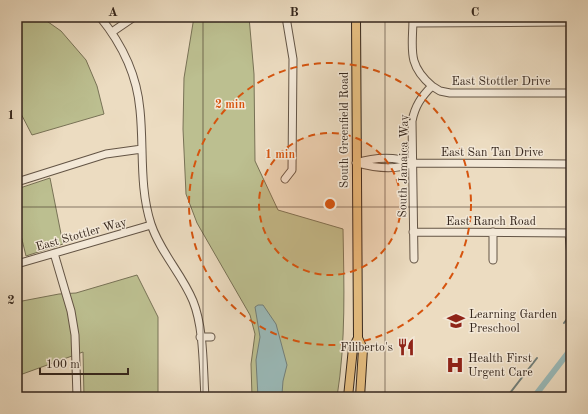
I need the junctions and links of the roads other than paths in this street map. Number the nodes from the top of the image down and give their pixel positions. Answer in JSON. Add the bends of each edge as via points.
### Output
{"nodes":[{"id":1,"x":100,"y":17,"type":"edge"},
{"id":2,"x":134,"y":17,"type":"edge"},
{"id":3,"x":286,"y":17,"type":"edge"},
{"id":4,"x":356,"y":17,"type":"edge"},
{"id":5,"x":413,"y":20,"type":"edge"},
{"id":6,"x":569,"y":22,"type":"dead end"},
{"id":7,"x":112,"y":32,"type":"junction"},
{"id":8,"x":432,"y":86,"type":"junction"},
{"id":9,"x":571,"y":93,"type":"edge"},
{"id":10,"x":142,"y":148,"type":"junction"},
{"id":11,"x":356,"y":163,"type":"junction"},
{"id":12,"x":413,"y":163,"type":"junction"},
{"id":13,"x":571,"y":164,"type":"edge"},
{"id":14,"x":285,"y":179,"type":"dead end"},
{"id":15,"x":17,"y":182,"type":"edge"},
{"id":16,"x":151,"y":225,"type":"junction"},
{"id":17,"x":413,"y":232,"type":"junction"},
{"id":18,"x":493,"y":232,"type":"junction"},
{"id":19,"x":570,"y":233,"type":"edge"},
{"id":20,"x":54,"y":253,"type":"junction"},
{"id":21,"x":571,"y":257,"type":"edge"},
{"id":22,"x":414,"y":259,"type":"dead end"},
{"id":23,"x":493,"y":260,"type":"dead end"},
{"id":24,"x":17,"y":264,"type":"edge"},
{"id":25,"x":200,"y":337,"type":"junction"},
{"id":26,"x":212,"y":337,"type":"dead end"},
{"id":27,"x":358,"y":338,"type":"junction"},
{"id":28,"x":77,"y":397,"type":"edge"},
{"id":29,"x":205,"y":397,"type":"edge"},
{"id":30,"x":348,"y":397,"type":"edge"},
{"id":31,"x":360,"y":397,"type":"edge"}],
"edges":[{"from":1,"to":7,"type":"street"},
{"from":2,"to":7,"type":"street"},
{"from":3,"to":14,"type":"street","via":[[293,59],[292,170]]},
{"from":4,"to":11,"type":"main road","name":"South Greenfield Road"},
{"from":5,"to":6,"type":"street"},
{"from":5,"to":8,"type":"street","via":[[412,53],[415,68]]},
{"from":7,"to":10,"type":"street","via":[[122,49],[137,88]]},
{"from":8,"to":9,"type":"street","name":"East Stottler Drive","via":[[450,93]]},
{"from":8,"to":12,"type":"street","name":"South Jamaica Way","via":[[414,109]]},
{"from":10,"to":15,"type":"street","via":[[106,154]]},
{"from":10,"to":16,"type":"street","via":[[145,197]]},
{"from":11,"to":12,"type":"street","name":"East San Tan Drive","via":[[372,167],[403,167]]},
{"from":11,"to":27,"type":"main road","name":"South Greenfield Road"},
{"from":12,"to":13,"type":"street","name":"East San Tan Drive"},
{"from":12,"to":17,"type":"street","name":"South Jamaica Way"},
{"from":16,"to":20,"type":"street","name":"East Stottler Way"},
{"from":16,"to":25,"type":"street","via":[[194,302]]},
{"from":17,"to":18,"type":"street","name":"East Ranch Road"},
{"from":17,"to":22,"type":"street","name":"South Jamaica Way"},
{"from":18,"to":19,"type":"street","name":"East Ranch Road"},
{"from":18,"to":23,"type":"street"},
{"from":19,"to":21,"type":"street"},
{"from":20,"to":24,"type":"street","name":"East Stottler Way"},
{"from":20,"to":28,"type":"street","via":[[71,311],[75,335]]},
{"from":25,"to":26,"type":"street"},
{"from":25,"to":29,"type":"street"},
{"from":27,"to":30,"type":"main road","name":"South Greenfield Road","via":[[353,348]]},
{"from":27,"to":31,"type":"main road","name":"South Greenfield Road","via":[[363,349]]}]}
